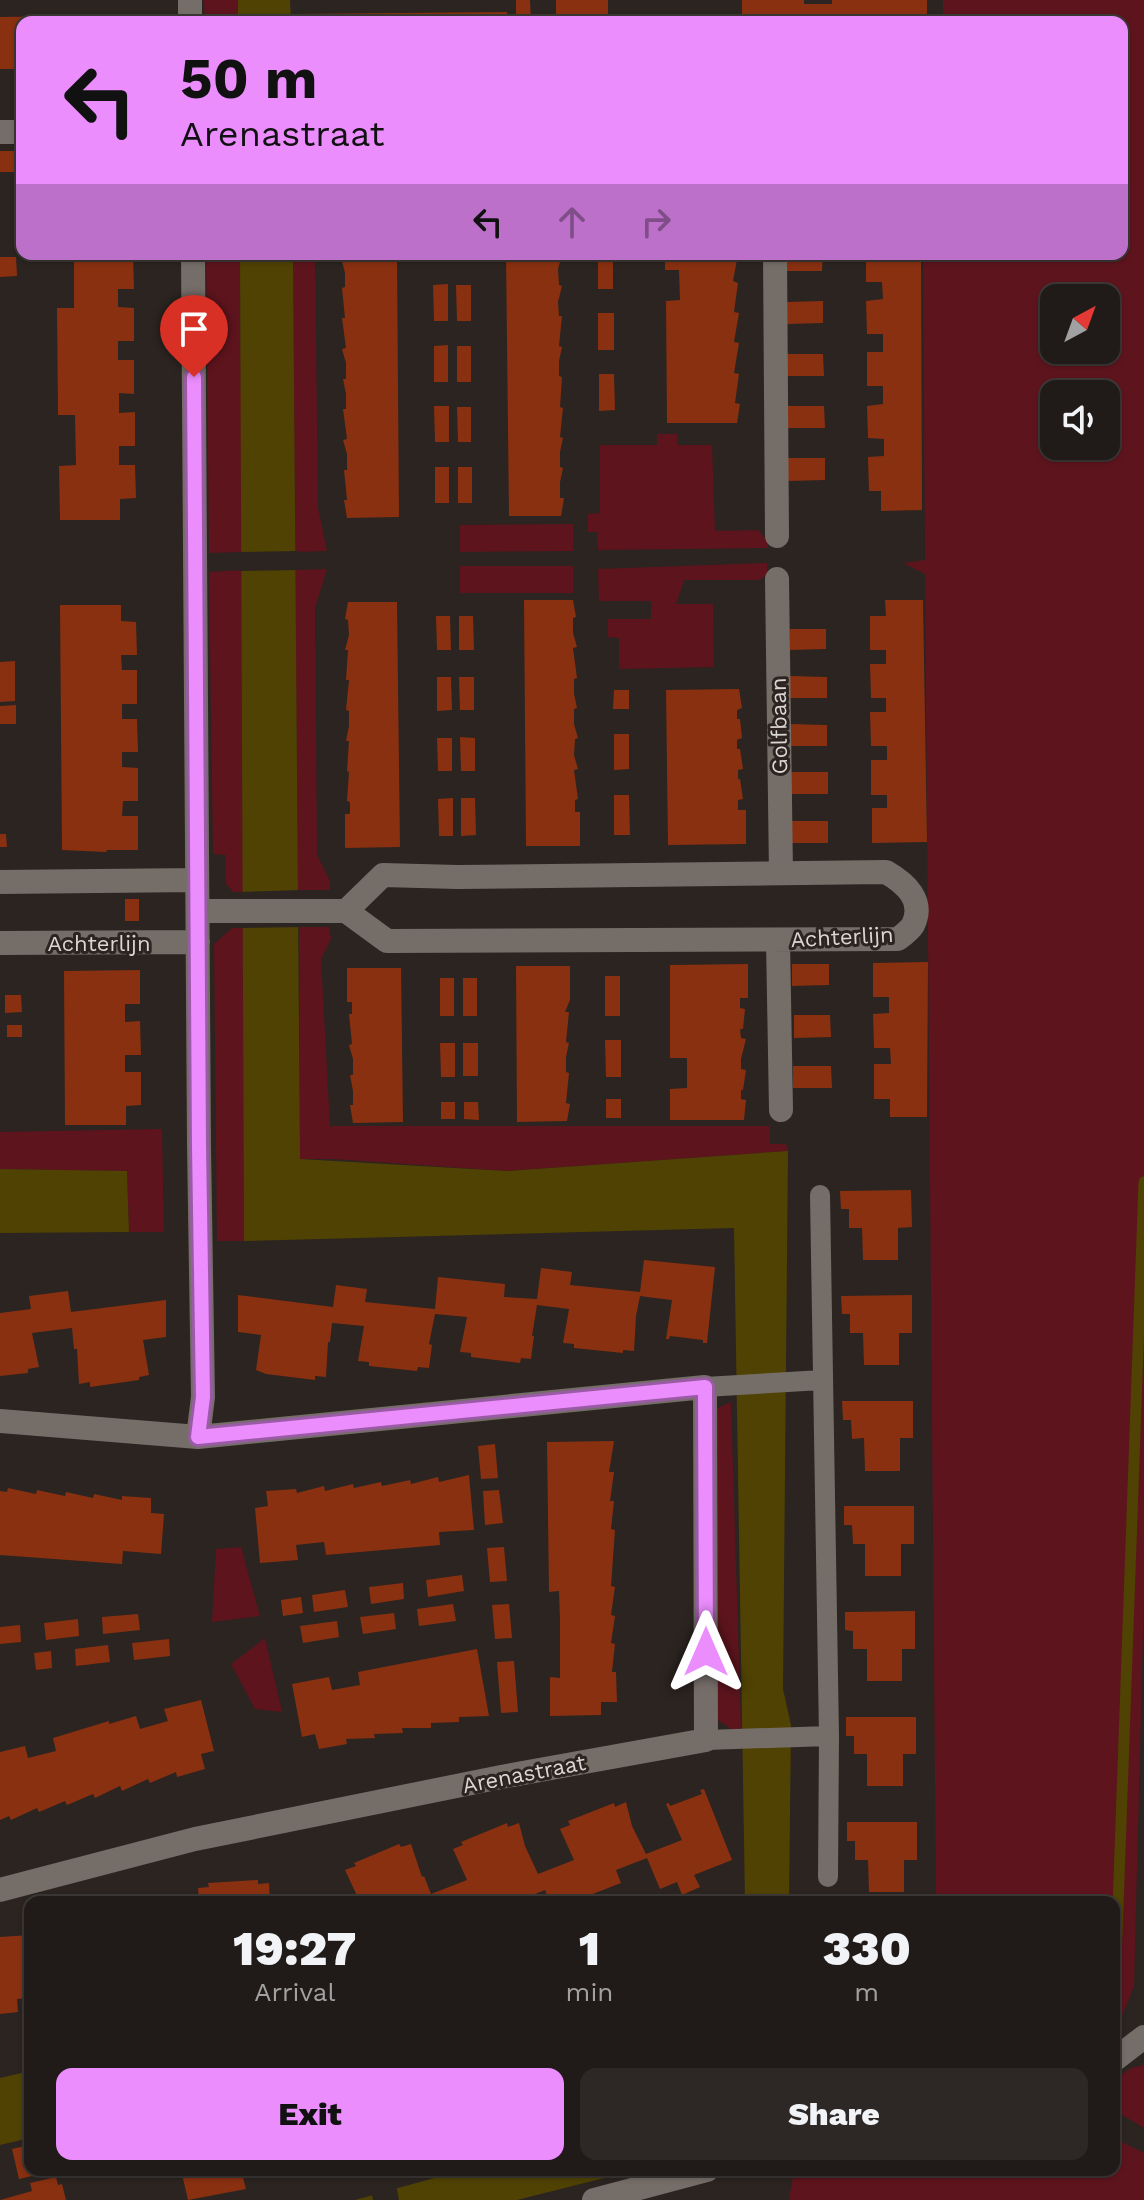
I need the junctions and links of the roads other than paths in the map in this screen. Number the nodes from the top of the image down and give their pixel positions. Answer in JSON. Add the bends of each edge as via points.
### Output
{"nodes":[{"id":1,"x":193,"y":260,"type":"edge"},
{"id":2,"x":775,"y":260,"type":"edge"},
{"id":3,"x":777,"y":536,"type":"dead end"},
{"id":4,"x":777,"y":579,"type":"dead end"},
{"id":5,"x":781,"y":873,"type":"junction"},
{"id":6,"x":197,"y":880,"type":"junction"},
{"id":7,"x":0,"y":882,"type":"edge"},
{"id":8,"x":207,"y":911,"type":"junction"},
{"id":9,"x":337,"y":911,"type":"junction"},
{"id":10,"x":778,"y":940,"type":"junction"},
{"id":11,"x":198,"y":942,"type":"junction"},
{"id":12,"x":0,"y":943,"type":"edge"},
{"id":13,"x":781,"y":1110,"type":"dead end"},
{"id":14,"x":820,"y":1195,"type":"dead end"},
{"id":15,"x":822,"y":1380,"type":"junction"},
{"id":16,"x":705,"y":1387,"type":"junction"},
{"id":17,"x":0,"y":1421,"type":"edge"},
{"id":18,"x":198,"y":1437,"type":"junction"},
{"id":19,"x":829,"y":1736,"type":"junction"},
{"id":20,"x":706,"y":1740,"type":"junction"},
{"id":21,"x":828,"y":1877,"type":"dead end"},
{"id":22,"x":0,"y":1890,"type":"edge"},
{"id":23,"x":1144,"y":2037,"type":"edge"},
{"id":24,"x":1120,"y":2055,"type":"edge"},
{"id":25,"x":684,"y":2176,"type":"edge"},
{"id":26,"x":594,"y":2200,"type":"edge"}],
"edges":[{"from":1,"to":6,"type":"street"},
{"from":2,"to":3,"type":"street"},
{"from":4,"to":5,"type":"street","name":"Golfbaan"},
{"from":5,"to":9,"type":"street","name":"Achterlijn","via":[[383,875]]},
{"from":5,"to":10,"type":"street","name":"Achterlijn","via":[[886,872],[907,884],[916,903],[913,925],[898,939]]},
{"from":6,"to":7,"type":"street"},
{"from":6,"to":8,"type":"street"},
{"from":8,"to":9,"type":"street"},
{"from":8,"to":11,"type":"street"},
{"from":9,"to":10,"type":"street","name":"Achterlijn","via":[[387,941]]},
{"from":10,"to":13,"type":"street"},
{"from":11,"to":12,"type":"street","name":"Achterlijn"},
{"from":11,"to":18,"type":"street","via":[[203,1397]]},
{"from":14,"to":15,"type":"lane"},
{"from":15,"to":16,"type":"lane"},
{"from":15,"to":19,"type":"lane"},
{"from":16,"to":18,"type":"street"},
{"from":16,"to":20,"type":"street"},
{"from":17,"to":18,"type":"street"},
{"from":19,"to":20,"type":"lane"},
{"from":19,"to":21,"type":"lane"},
{"from":20,"to":22,"type":"street","name":"Arenastraat","via":[[195,1839]]},
{"from":23,"to":24,"type":"street"},
{"from":25,"to":26,"type":"street"}]}
